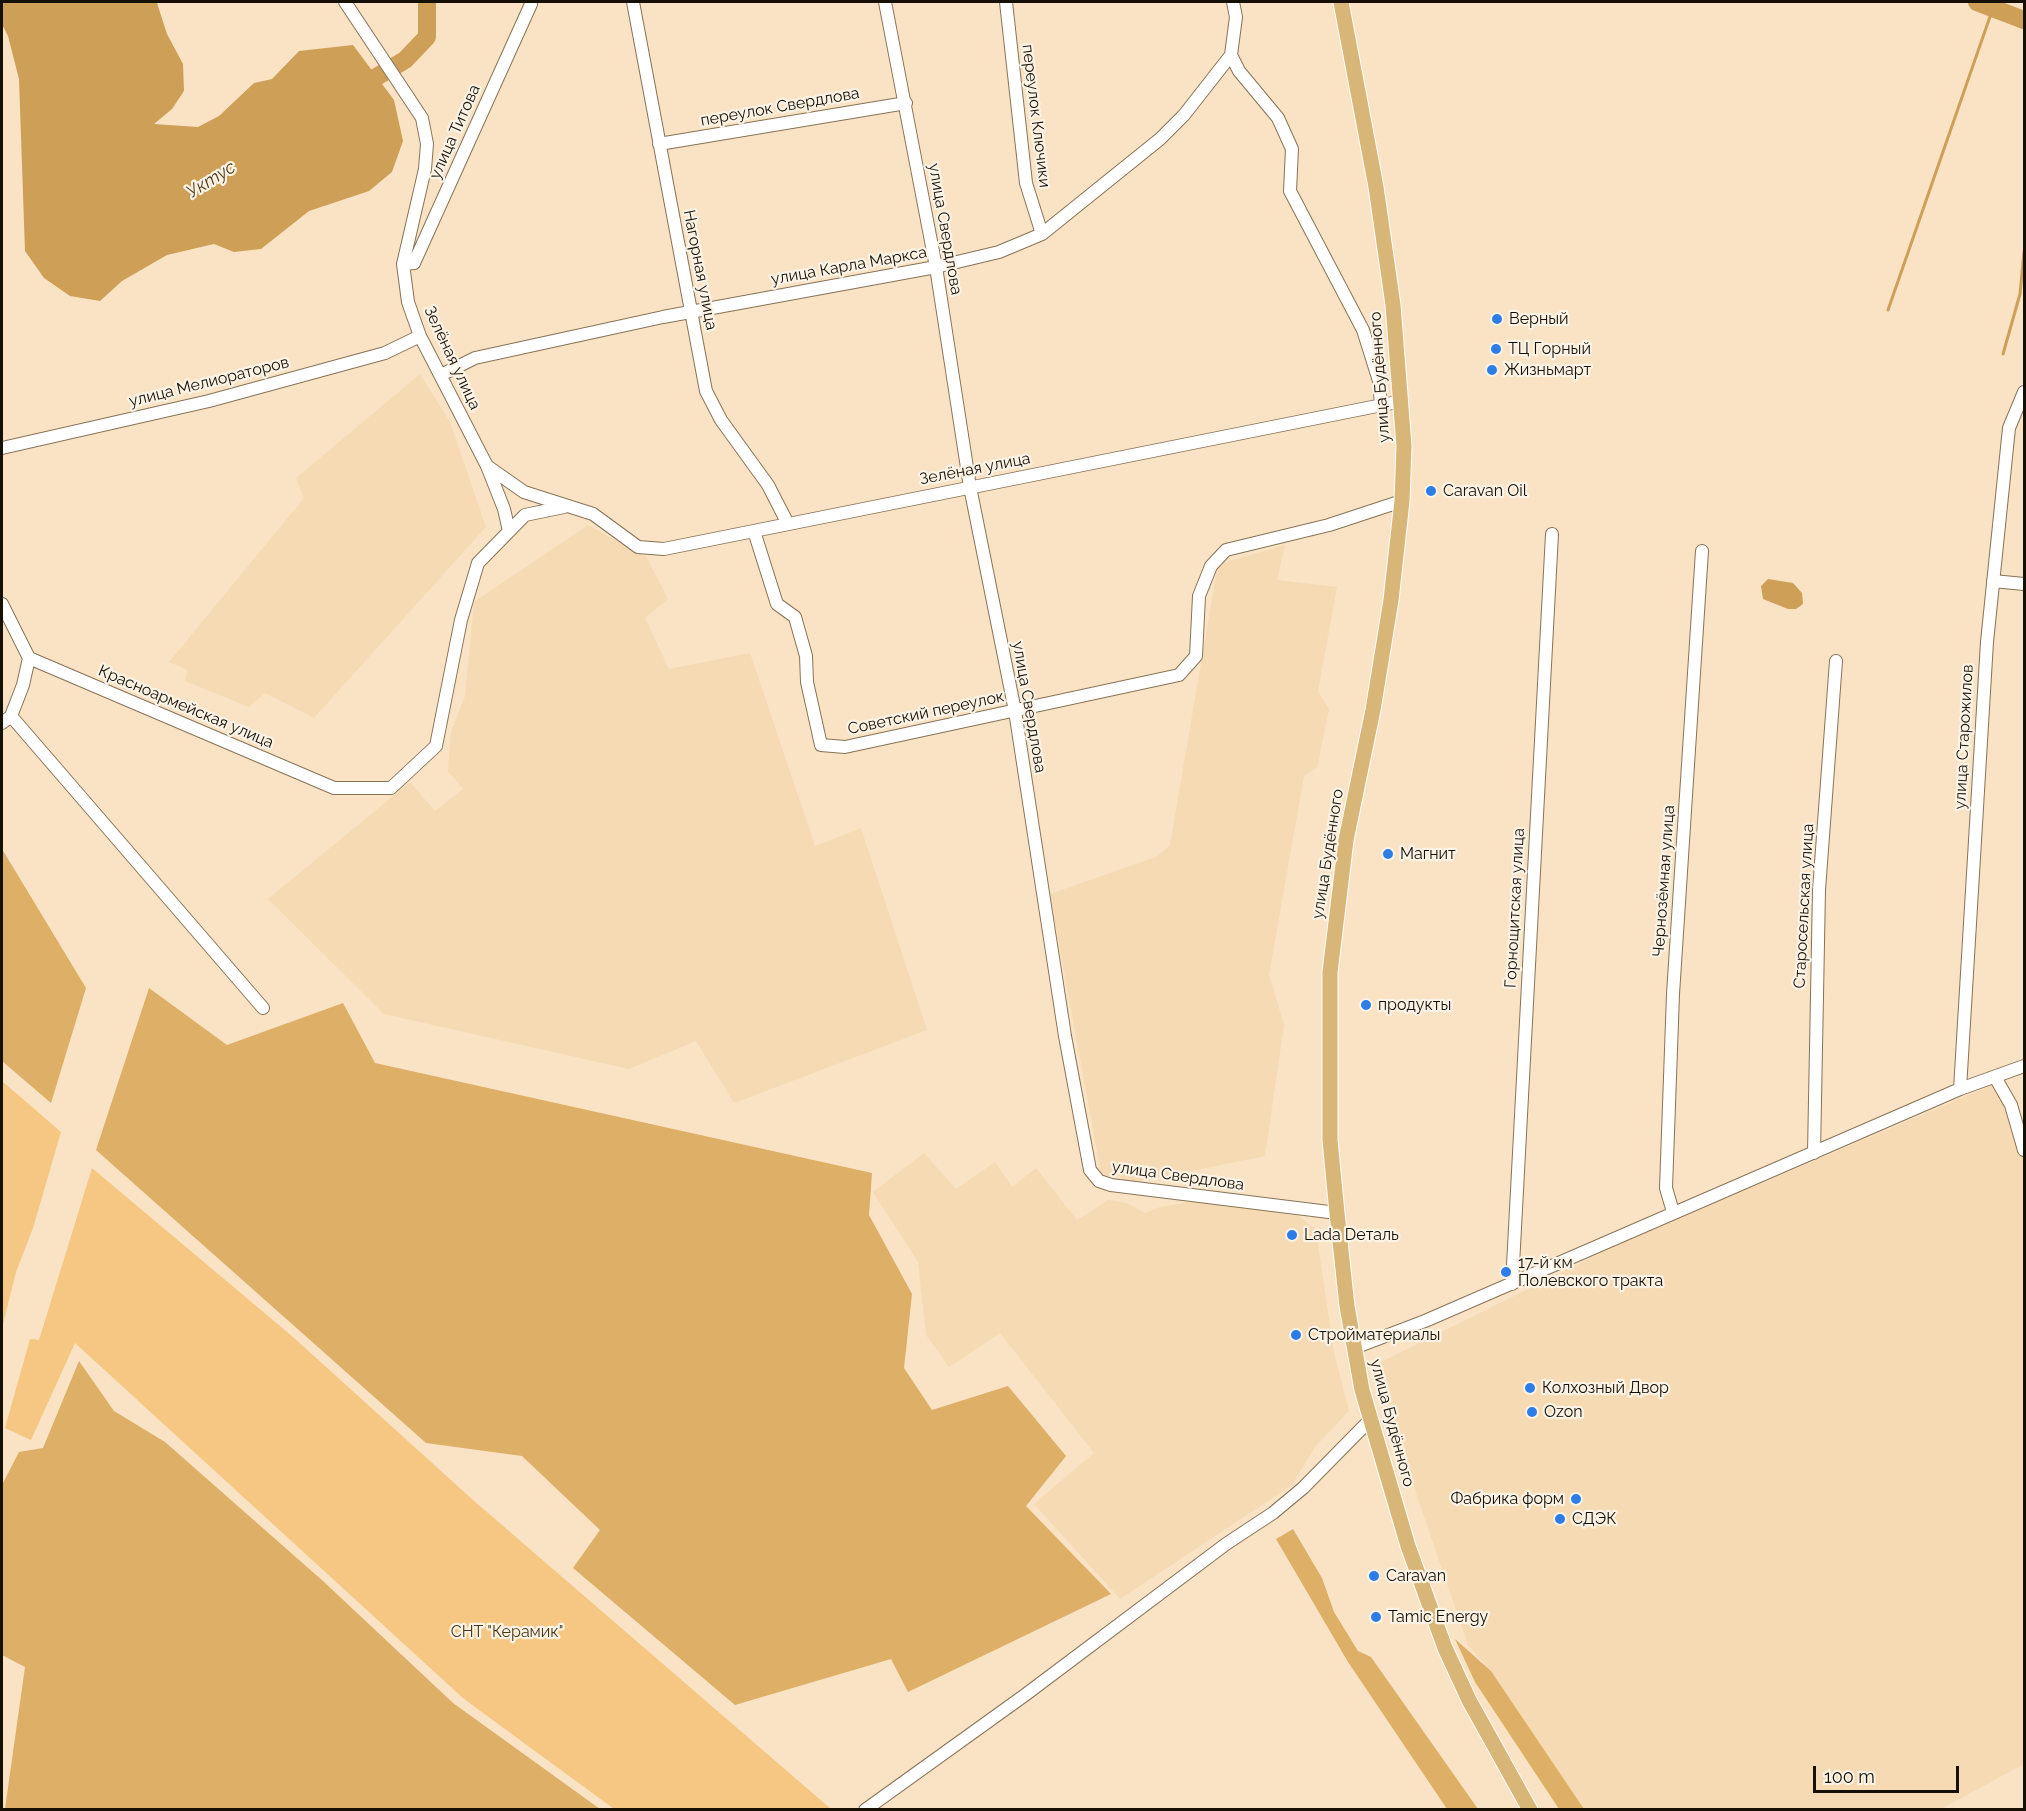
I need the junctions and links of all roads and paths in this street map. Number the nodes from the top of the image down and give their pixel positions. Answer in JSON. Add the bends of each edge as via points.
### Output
{"nodes":[{"id":1,"x":345,"y":2,"type":"edge"},
{"id":2,"x":633,"y":2,"type":"edge"},
{"id":3,"x":885,"y":2,"type":"edge"},
{"id":4,"x":1006,"y":2,"type":"edge"},
{"id":5,"x":1233,"y":2,"type":"edge"},
{"id":6,"x":1341,"y":2,"type":"edge"},
{"id":7,"x":531,"y":4,"type":"dead end"},
{"id":8,"x":1231,"y":55,"type":"junction"},
{"id":9,"x":906,"y":103,"type":"junction"},
{"id":10,"x":659,"y":144,"type":"junction"},
{"id":11,"x":1042,"y":234,"type":"junction"},
{"id":12,"x":403,"y":264,"type":"junction"},
{"id":13,"x":936,"y":267,"type":"junction"},
{"id":14,"x":690,"y":311,"type":"junction"},
{"id":15,"x":420,"y":336,"type":"junction"},
{"id":16,"x":441,"y":375,"type":"junction"},
{"id":17,"x":2025,"y":392,"type":"edge"},
{"id":18,"x":1402,"y":401,"type":"junction"},
{"id":19,"x":1381,"y":405,"type":"junction"},
{"id":20,"x":2,"y":448,"type":"edge"},
{"id":21,"x":487,"y":466,"type":"junction"},
{"id":22,"x":970,"y":487,"type":"junction"},
{"id":23,"x":1402,"y":501,"type":"junction"},
{"id":24,"x":565,"y":507,"type":"junction"},
{"id":25,"x":788,"y":524,"type":"junction"},
{"id":26,"x":509,"y":531,"type":"junction"},
{"id":27,"x":754,"y":531,"type":"junction"},
{"id":28,"x":1552,"y":534,"type":"dead end"},
{"id":29,"x":1702,"y":551,"type":"dead end"},
{"id":30,"x":1993,"y":580,"type":"junction"},
{"id":31,"x":2025,"y":584,"type":"edge"},
{"id":32,"x":2,"y":604,"type":"edge"},
{"id":33,"x":29,"y":658,"type":"junction"},
{"id":34,"x":1836,"y":661,"type":"dead end"},
{"id":35,"x":1015,"y":711,"type":"junction"},
{"id":36,"x":6,"y":720,"type":"edge"},
{"id":37,"x":263,"y":1008,"type":"dead end"},
{"id":38,"x":2025,"y":1066,"type":"edge"},
{"id":39,"x":1995,"y":1077,"type":"junction"},
{"id":40,"x":1960,"y":1089,"type":"junction"},
{"id":41,"x":2025,"y":1150,"type":"edge"},
{"id":42,"x":1814,"y":1153,"type":"junction"},
{"id":43,"x":1673,"y":1212,"type":"junction"},
{"id":44,"x":1336,"y":1213,"type":"junction"},
{"id":45,"x":1512,"y":1284,"type":"junction"},
{"id":46,"x":1354,"y":1348,"type":"junction"},
{"id":47,"x":1370,"y":1420,"type":"junction"},
{"id":48,"x":865,"y":1809,"type":"edge"},
{"id":49,"x":1530,"y":1809,"type":"edge"}],
"edges":[{"from":1,"to":12,"type":"street","name":"Зелёная улица","via":[[422,118],[427,144],[425,169]]},
{"from":2,"to":10,"type":"street","name":"Нагорная улица"},
{"from":3,"to":9,"type":"street","name":"улица Свердлова"},
{"from":4,"to":11,"type":"street","name":"переулок Ключики","via":[[1026,183]]},
{"from":5,"to":8,"type":"street","via":[[1236,17]]},
{"from":6,"to":18,"type":"main road","name":"улица Будённого","via":[[1376,187]]},
{"from":7,"to":12,"type":"street","name":"улица Титова","via":[[414,263]]},
{"from":8,"to":11,"type":"street","name":"улица Карла Маркса","via":[[1160,139]]},
{"from":8,"to":19,"type":"street","via":[[1239,71],[1278,118],[1292,150],[1290,191],[1364,330],[1379,381]]},
{"from":9,"to":10,"type":"street","name":"переулок Свердлова"},
{"from":9,"to":13,"type":"street","name":"улица Свердлова"},
{"from":10,"to":14,"type":"street","name":"Нагорная улица"},
{"from":11,"to":13,"type":"street","name":"улица Карла Маркса","via":[[999,252]]},
{"from":12,"to":15,"type":"street","name":"Зелёная улица","via":[[408,302]]},
{"from":13,"to":14,"type":"street","name":"улица Карла Маркса"},
{"from":13,"to":22,"type":"street","name":"улица Свердлова"},
{"from":14,"to":16,"type":"street","name":"улица Карла Маркса","via":[[475,358]]},
{"from":14,"to":25,"type":"street","name":"Нагорная улица","via":[[706,391],[721,420],[768,485]]},
{"from":15,"to":16,"type":"street","name":"Зелёная улица"},
{"from":15,"to":20,"type":"street","name":"улица Мелиораторов","via":[[385,353],[209,401]]},
{"from":16,"to":21,"type":"street","name":"Зелёная улица"},
{"from":17,"to":30,"type":"street","name":"улица Старожилов","via":[[2009,428]]},
{"from":18,"to":19,"type":"street","name":"Зелёная улица"},
{"from":18,"to":23,"type":"main road","name":"улица Будённого"},
{"from":19,"to":22,"type":"street","name":"Зелёная улица"},
{"from":21,"to":24,"type":"street","name":"Зелёная улица","via":[[524,492]]},
{"from":21,"to":26,"type":"street","name":"Зелёная улица"},
{"from":22,"to":25,"type":"street","name":"Зелёная улица"},
{"from":22,"to":35,"type":"street","name":"улица Свердлова"},
{"from":23,"to":35,"type":"street","name":"Советский переулок","via":[[1329,525],[1226,550],[1211,566],[1199,596],[1196,656],[1179,675]]},
{"from":23,"to":44,"type":"main road","name":"улица Будённого","via":[[1384,646],[1346,840],[1330,972],[1330,1140]]},
{"from":24,"to":26,"type":"street","via":[[525,515]]},
{"from":24,"to":27,"type":"street","name":"Зелёная улица","via":[[594,514],[638,547],[664,549]]},
{"from":25,"to":27,"type":"street","name":"Зелёная улица"},
{"from":26,"to":33,"type":"street","name":"Красноармейская улица","via":[[478,563],[461,620],[436,746],[391,788],[334,788]]},
{"from":27,"to":35,"type":"street","name":"Советский переулок","via":[[777,604],[795,617],[806,656],[807,682],[821,745],[845,747]]},
{"from":28,"to":45,"type":"street","name":"Горнощитская улица"},
{"from":29,"to":43,"type":"street","name":"Чернозёмная улица","via":[[1673,994],[1666,1188]]},
{"from":30,"to":31,"type":"street"},
{"from":30,"to":40,"type":"street","name":"улица Старожилов"},
{"from":32,"to":33,"type":"street"},
{"from":33,"to":36,"type":"street","via":[[23,685]]},
{"from":34,"to":42,"type":"street","name":"Старосельская улица","via":[[1819,890]]},
{"from":35,"to":44,"type":"street","name":"улица Свердлова","via":[[1065,1036],[1094,1176],[1112,1185]]},
{"from":36,"to":37,"type":"street"},
{"from":38,"to":39,"type":"street"},
{"from":39,"to":40,"type":"street"},
{"from":39,"to":41,"type":"street","via":[[2011,1105]]},
{"from":40,"to":42,"type":"street"},
{"from":42,"to":43,"type":"street"},
{"from":43,"to":45,"type":"street"},
{"from":44,"to":46,"type":"main road","name":"улица Будённого"},
{"from":45,"to":46,"type":"street"},
{"from":46,"to":47,"type":"main road","name":"улица Будённого"},
{"from":47,"to":48,"type":"street","via":[[1273,1513]]},
{"from":47,"to":49,"type":"main road","name":"улица Будённого","via":[[1431,1614],[1469,1700]]}]}
